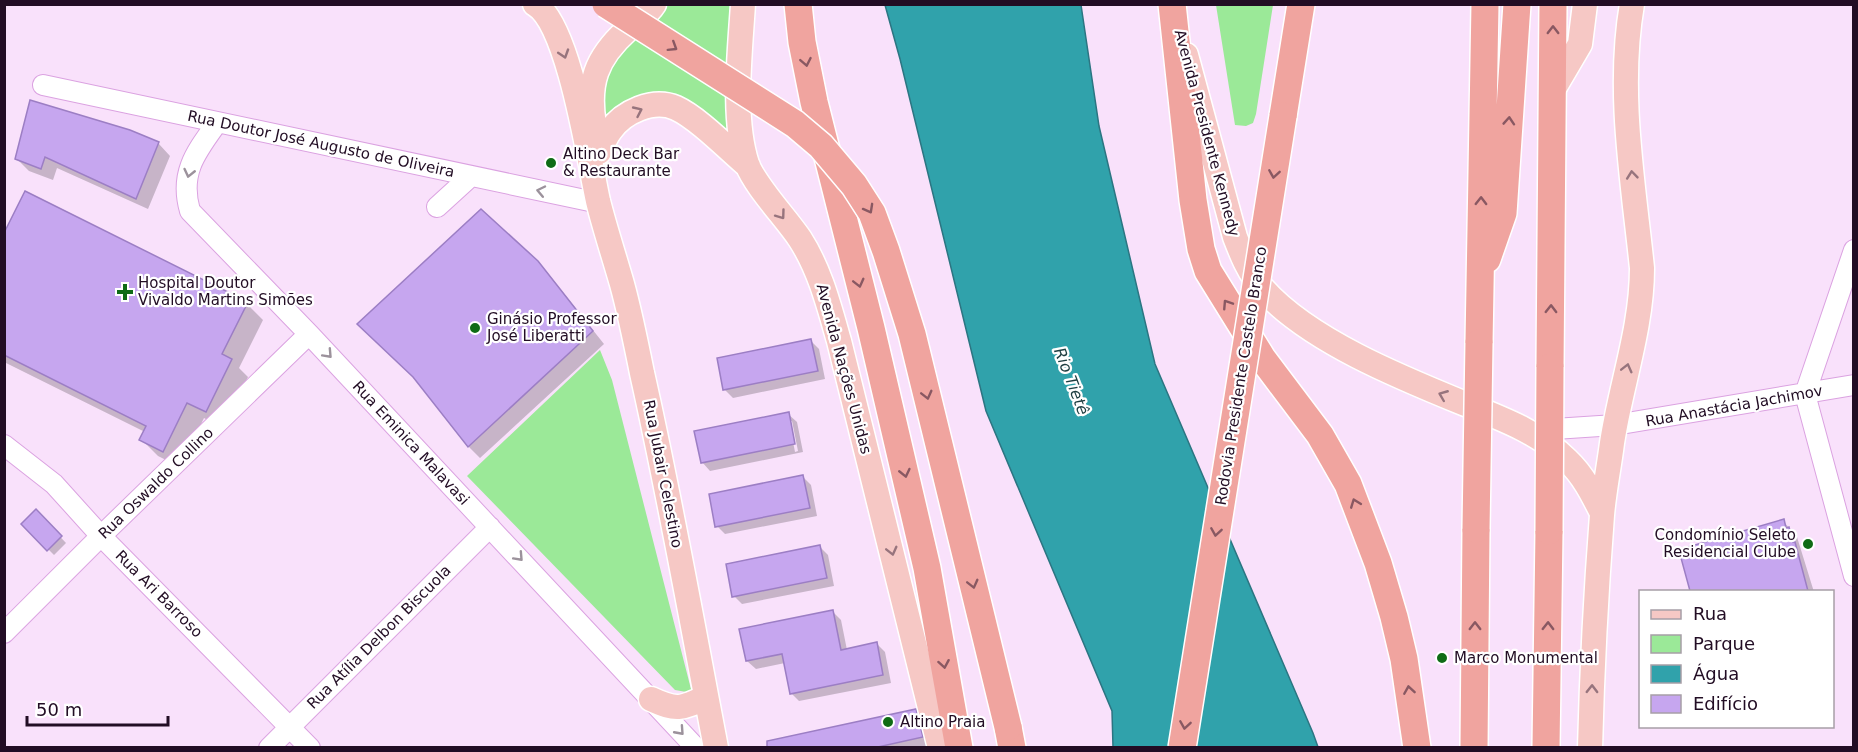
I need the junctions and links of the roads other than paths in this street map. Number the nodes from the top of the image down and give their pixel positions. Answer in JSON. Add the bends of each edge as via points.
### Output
{"nodes":[{"id":1,"x":535,"y":4,"type":"edge"},
{"id":2,"x":606,"y":4,"type":"edge"},
{"id":3,"x":743,"y":4,"type":"edge"},
{"id":4,"x":798,"y":4,"type":"edge"},
{"id":5,"x":1172,"y":4,"type":"edge"},
{"id":6,"x":1300,"y":4,"type":"edge"},
{"id":7,"x":1485,"y":4,"type":"edge"},
{"id":8,"x":1517,"y":4,"type":"edge"},
{"id":9,"x":1553,"y":4,"type":"edge"},
{"id":10,"x":1585,"y":4,"type":"edge"},
{"id":11,"x":1632,"y":4,"type":"edge"},
{"id":12,"x":645,"y":6,"type":"edge"},
{"id":13,"x":43,"y":85,"type":"dead end"},
{"id":14,"x":1552,"y":90,"type":"junction"},
{"id":15,"x":217,"y":123,"type":"junction"},
{"id":16,"x":599,"y":152,"type":"junction"},
{"id":17,"x":748,"y":166,"type":"junction"},
{"id":18,"x":471,"y":176,"type":"junction"},
{"id":19,"x":599,"y":203,"type":"junction"},
{"id":20,"x":437,"y":207,"type":"dead end"},
{"id":21,"x":1854,"y":250,"type":"edge"},
{"id":22,"x":1479,"y":280,"type":"junction"},
{"id":23,"x":309,"y":334,"type":"junction"},
{"id":24,"x":1854,"y":385,"type":"edge"},
{"id":25,"x":1805,"y":394,"type":"junction"},
{"id":26,"x":1615,"y":425,"type":"junction"},
{"id":27,"x":1527,"y":431,"type":"junction"},
{"id":28,"x":7,"y":451,"type":"edge"},
{"id":29,"x":1602,"y":513,"type":"junction"},
{"id":30,"x":490,"y":526,"type":"junction"},
{"id":31,"x":101,"y":536,"type":"junction"},
{"id":32,"x":1854,"y":576,"type":"edge"},
{"id":33,"x":4,"y":633,"type":"edge"},
{"id":34,"x":706,"y":697,"type":"junction"},
{"id":35,"x":651,"y":699,"type":"junction"},
{"id":36,"x":290,"y":727,"type":"junction"},
{"id":37,"x":1010,"y":737,"type":"edge"},
{"id":38,"x":269,"y":747,"type":"edge"},
{"id":39,"x":310,"y":747,"type":"edge"},
{"id":40,"x":696,"y":747,"type":"edge"},
{"id":41,"x":716,"y":747,"type":"edge"},
{"id":42,"x":940,"y":747,"type":"edge"},
{"id":43,"x":959,"y":747,"type":"edge"},
{"id":44,"x":1182,"y":747,"type":"edge"},
{"id":45,"x":1417,"y":747,"type":"edge"},
{"id":46,"x":1474,"y":747,"type":"edge"},
{"id":47,"x":1546,"y":747,"type":"edge"},
{"id":48,"x":1590,"y":747,"type":"edge"}],
"edges":[{"from":1,"to":19,"type":"main road","name":"Rua Jubair Celestino","one_way":true,"via":[[549,19],[563,51]]},
{"from":2,"to":37,"type":"highway","one_way":true,"bridge":true,"via":[[795,124],[821,146],[872,213],[912,334]]},
{"from":3,"to":17,"type":"main road","name":"Avenida Nações Unidas","via":[[738,109]]},
{"from":4,"to":43,"type":"highway","one_way":true,"bridge":true,"via":[[814,102],[927,568]]},
{"from":27,"to":5,"type":"main road","name":"Avenida Presidente Kennedy","one_way":true,"via":[[1401,378],[1349,350],[1304,323],[1263,288],[1247,266],[1235,237]]},
{"from":45,"to":5,"type":"highway","one_way":true,"via":[[1394,617],[1348,484],[1320,435],[1262,358],[1208,272],[1193,200]]},
{"from":6,"to":44,"type":"highway","name":"Rodovia Presidente Castelo Branco","one_way":true,"bridge":true},
{"from":22,"to":7,"type":"highway","one_way":true},
{"from":22,"to":8,"type":"highway","one_way":true,"via":[[1503,213]]},
{"from":14,"to":9,"type":"highway","one_way":true},
{"from":10,"to":14,"type":"main road","via":[[1580,44]]},
{"from":26,"to":11,"type":"main road","one_way":true,"via":[[1642,289],[1626,101]]},
{"from":12,"to":16,"type":"main road","via":[[601,59],[593,80],[590,106]]},
{"from":13,"to":15,"type":"street","name":"Rua Doutor José Augusto de Oliveira"},
{"from":47,"to":14,"type":"highway","one_way":true,"bridge":true},
{"from":15,"to":18,"type":"street","name":"Rua Doutor José Augusto de Oliveira"},
{"from":15,"to":23,"type":"street","name":"Rua Eminica Malavasi","one_way":true,"via":[[189,167],[190,211]]},
{"from":16,"to":17,"type":"main road","one_way":true,"via":[[620,120],[640,108],[658,104],[675,108],[696,122]]},
{"from":16,"to":19,"type":"main road","via":[[605,187]]},
{"from":17,"to":42,"type":"main road","name":"Avenida Nações Unidas","one_way":true,"via":[[810,255],[822,282]]},
{"from":19,"to":18,"type":"street","name":"Rua Doutor José Augusto de Oliveira","one_way":true},
{"from":18,"to":20,"type":"street"},
{"from":19,"to":34,"type":"main road","name":"Rua Jubair Celestino","via":[[643,375]]},
{"from":21,"to":25,"type":"street"},
{"from":46,"to":22,"type":"highway","one_way":true,"bridge":true},
{"from":23,"to":30,"type":"street","name":"Rua Eminica Malavasi","one_way":true},
{"from":23,"to":31,"type":"street","name":"Rua Oswaldo Collino"},
{"from":24,"to":25,"type":"street","name":"Rua Anastácia Jachimov"},
{"from":25,"to":26,"type":"street","name":"Rua Anastácia Jachimov"},
{"from":25,"to":32,"type":"street"},
{"from":26,"to":27,"type":"street","name":"Rua Anastácia Jachimov"},
{"from":26,"to":29,"type":"main road"},
{"from":27,"to":29,"type":"main road","name":"Avenida Presidente Kennedy","via":[[1566,458],[1581,475]]},
{"from":28,"to":31,"type":"street","name":"Rua Ari Barroso","via":[[54,484]]},
{"from":48,"to":29,"type":"main road","one_way":true},
{"from":30,"to":35,"type":"street","name":"Rua Eminica Malavasi","one_way":true},
{"from":30,"to":36,"type":"street","name":"Rua Atília Delbon Biscuola"},
{"from":31,"to":33,"type":"street","name":"Rua Oswaldo Collino"},
{"from":31,"to":36,"type":"street","name":"Rua Ari Barroso"},
{"from":34,"to":35,"type":"main road","via":[[688,706],[669,708]]},
{"from":34,"to":41,"type":"main road","name":"Rua Jubair Celestino"},
{"from":35,"to":40,"type":"street","name":"Rua Eminica Malavasi","one_way":true},
{"from":36,"to":38,"type":"street","name":"Rua Atília Delbon Biscuola"},
{"from":36,"to":39,"type":"street","name":"Rua Ari Barroso"}]}
